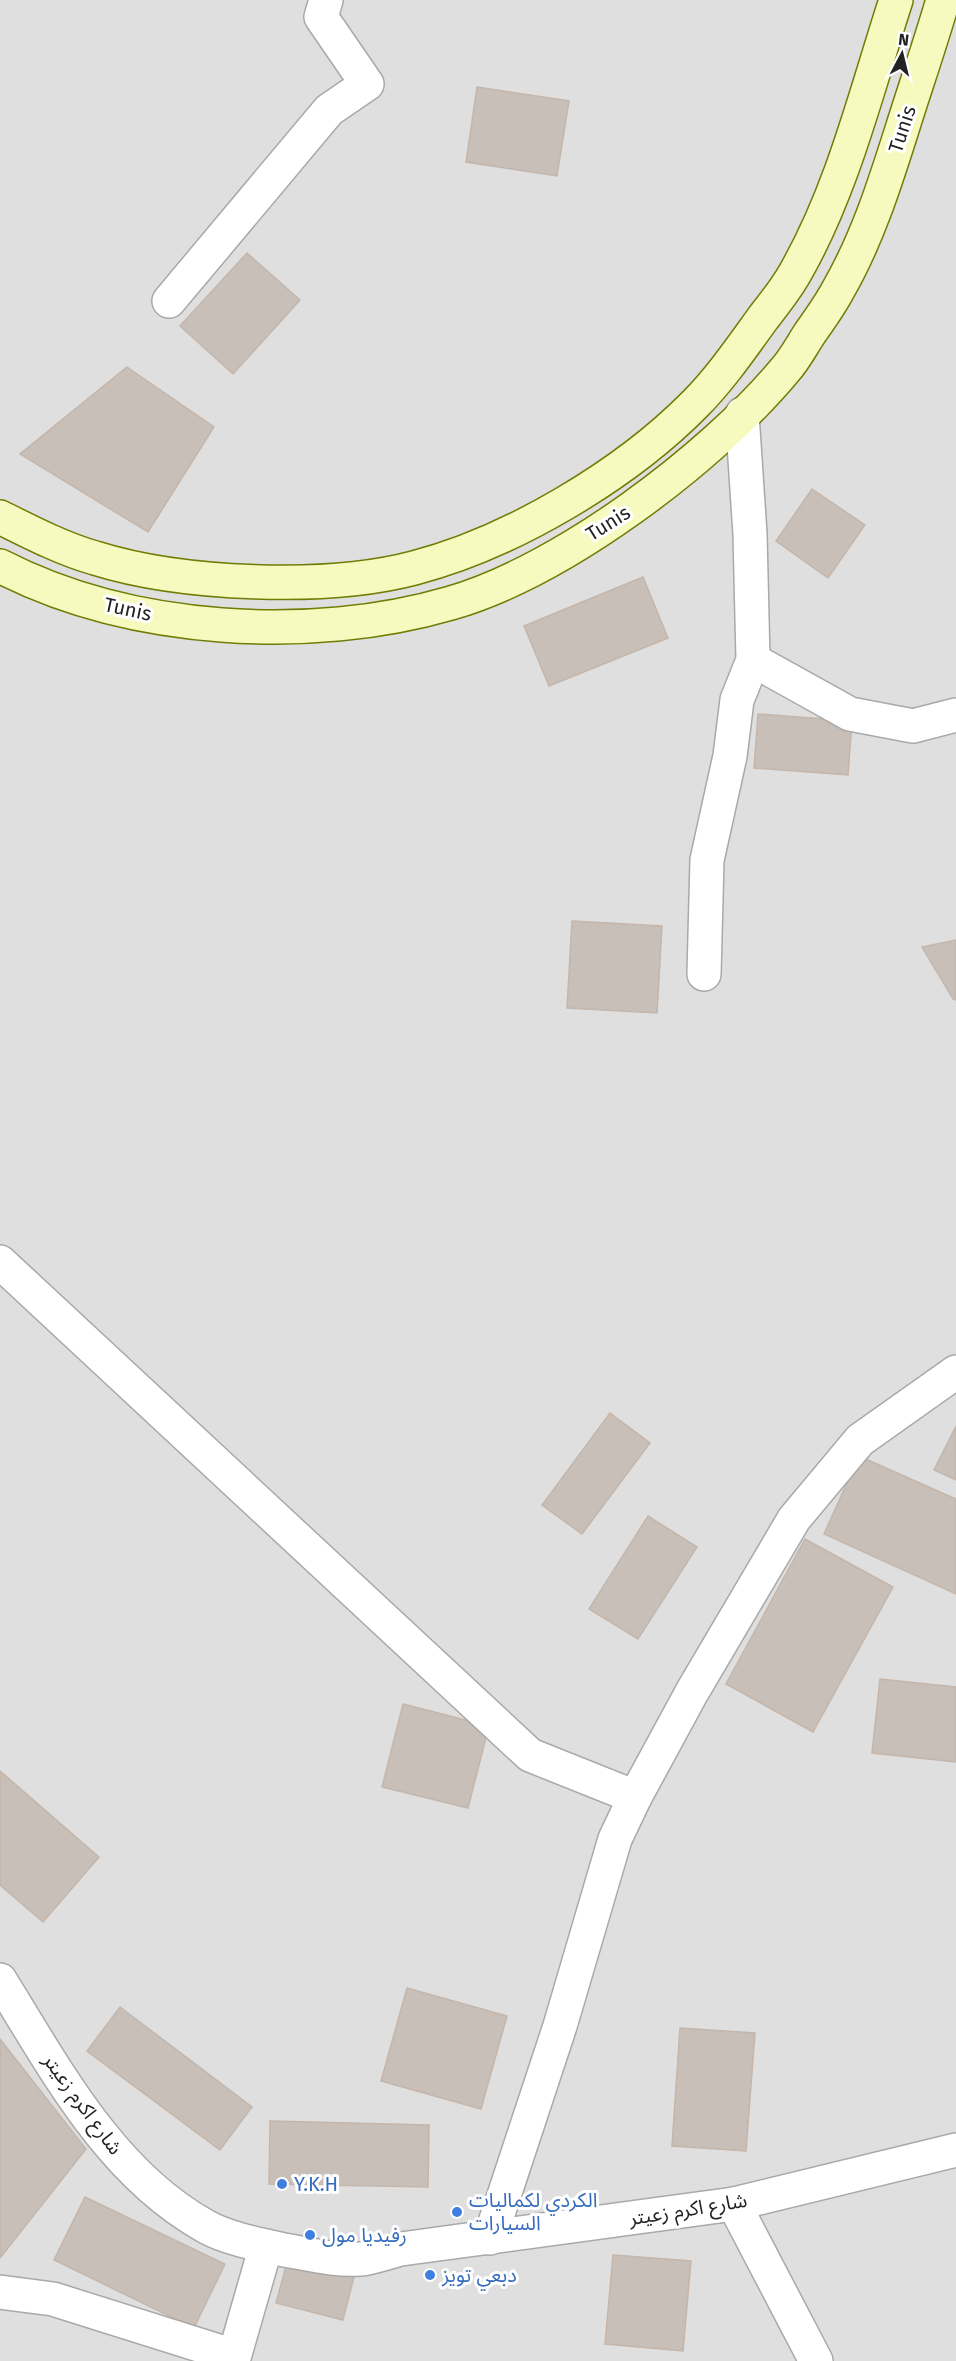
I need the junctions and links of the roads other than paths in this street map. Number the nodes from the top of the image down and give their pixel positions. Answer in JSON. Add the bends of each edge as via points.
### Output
{"nodes":[{"id":1,"x":326,"y":0,"type":"edge"},
{"id":2,"x":896,"y":0,"type":"edge"},
{"id":3,"x":943,"y":0,"type":"edge"},
{"id":4,"x":169,"y":301,"type":"dead end"},
{"id":5,"x":742,"y":414,"type":"junction"},
{"id":6,"x":0,"y":517,"type":"edge"},
{"id":7,"x":0,"y":566,"type":"edge"},
{"id":8,"x":753,"y":660,"type":"junction"},
{"id":9,"x":956,"y":715,"type":"edge"},
{"id":10,"x":704,"y":974,"type":"dead end"},
{"id":11,"x":0,"y":1262,"type":"edge"},
{"id":12,"x":956,"y":1372,"type":"edge"},
{"id":13,"x":635,"y":1797,"type":"junction"},
{"id":14,"x":0,"y":1980,"type":"edge"},
{"id":15,"x":956,"y":2150,"type":"edge"},
{"id":16,"x":734,"y":2204,"type":"junction"},
{"id":17,"x":490,"y":2238,"type":"junction"},
{"id":18,"x":266,"y":2246,"type":"junction"},
{"id":19,"x":0,"y":2292,"type":"edge"},
{"id":20,"x":233,"y":2359,"type":"edge"},
{"id":21,"x":816,"y":2361,"type":"edge"}],
"edges":[{"from":1,"to":4,"type":"street","via":[[321,17],[367,84],[329,110]]},
{"from":2,"to":6,"type":"main road","via":[[834,195],[794,275],[696,404],[631,461],[561,504],[490,543],[414,569],[327,582],[256,581],[159,572],[94,558]]},
{"from":3,"to":5,"type":"main road","name":"Tunis","via":[[879,203],[839,289],[786,369]]},
{"from":5,"to":7,"type":"main road","name":"Tunis","via":[[635,506],[535,568],[452,603],[362,621],[273,629],[188,622],[104,605],[32,583]]},
{"from":5,"to":8,"type":"street"},
{"from":8,"to":9,"type":"street","via":[[850,714],[913,726]]},
{"from":8,"to":10,"type":"street","via":[[737,700],[730,756],[707,860]]},
{"from":11,"to":13,"type":"street","via":[[530,1755]]},
{"from":12,"to":13,"type":"street","via":[[860,1440],[794,1519]]},
{"from":13,"to":17,"type":"street","via":[[615,1839],[560,2026]]},
{"from":14,"to":18,"type":"street","name":"شارع اكرم زعيتر","via":[[102,2136],[145,2182],[206,2227]]},
{"from":15,"to":16,"type":"street","name":"شارع اكرم زعيتر"},
{"from":16,"to":17,"type":"street","name":"شارع اكرم زعيتر"},
{"from":16,"to":21,"type":"street"},
{"from":17,"to":18,"type":"street","name":"شارع اكرم زعيتر","via":[[401,2249],[361,2259],[316,2256]]},
{"from":18,"to":20,"type":"street"},
{"from":19,"to":20,"type":"street","via":[[53,2299]]}]}
